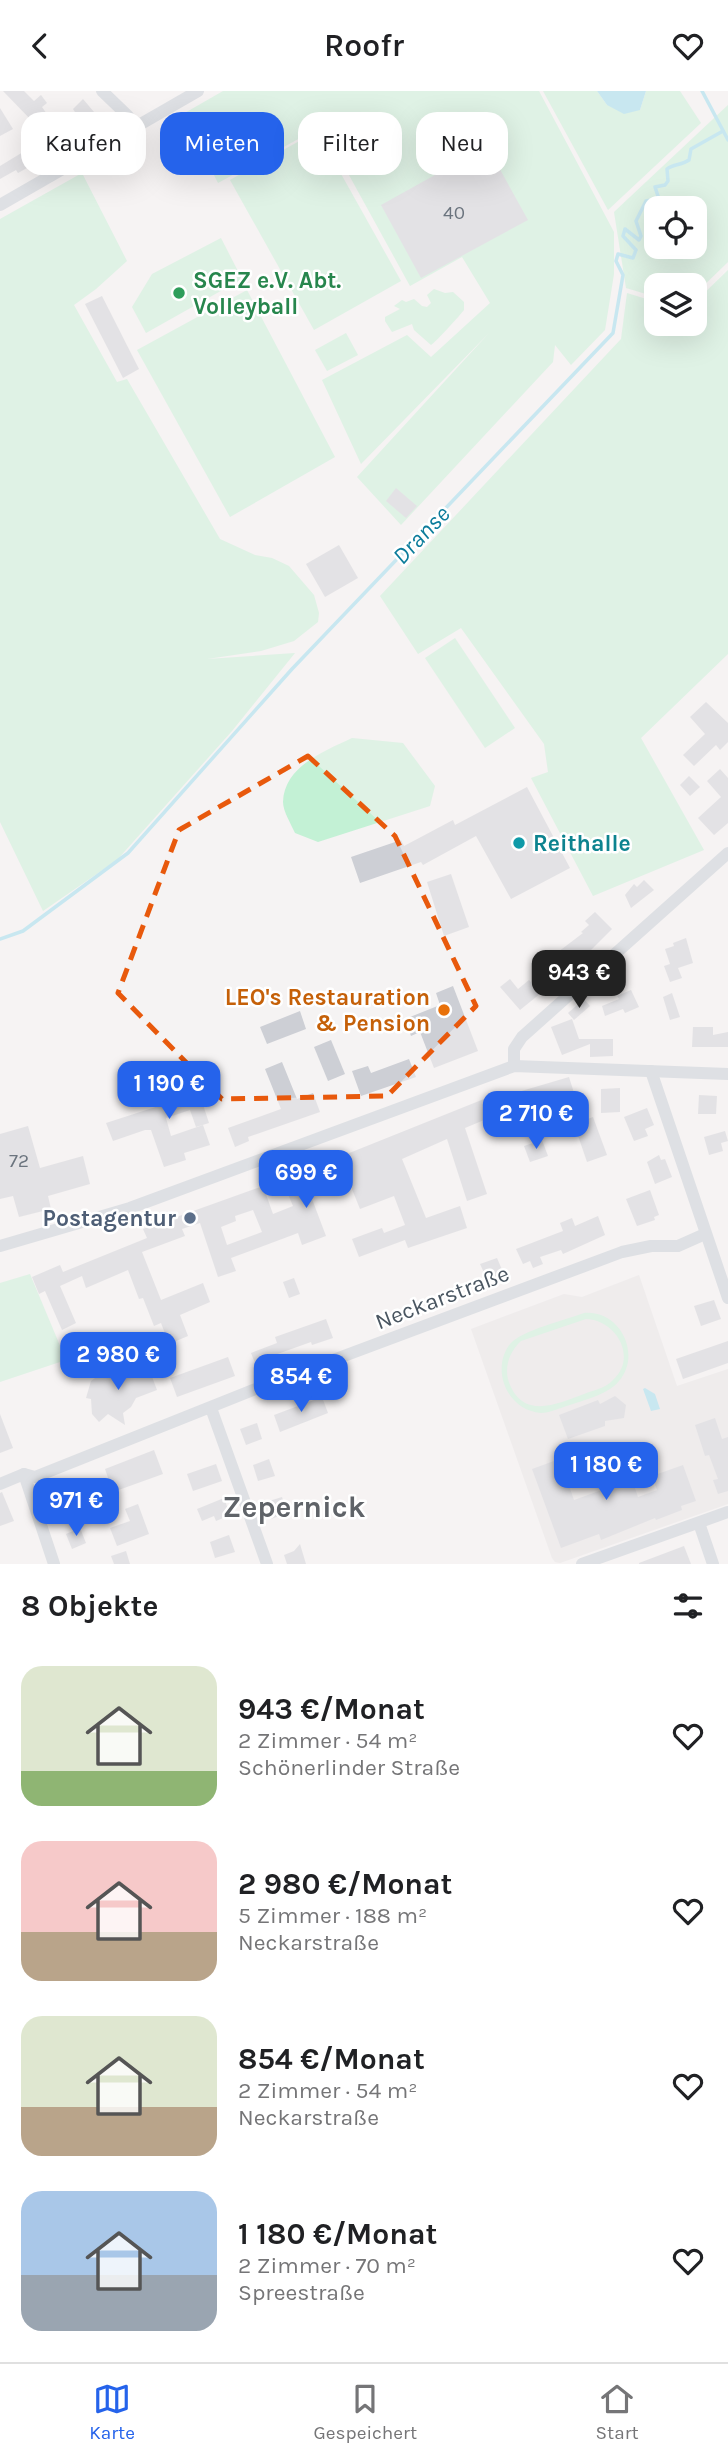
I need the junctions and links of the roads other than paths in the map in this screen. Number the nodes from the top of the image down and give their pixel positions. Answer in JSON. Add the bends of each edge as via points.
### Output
{"nodes":[{"id":1,"x":102,"y":91,"type":"edge"},
{"id":2,"x":198,"y":91,"type":"edge"},
{"id":3,"x":124,"y":112,"type":"edge"},
{"id":4,"x":146,"y":122,"type":"edge"},
{"id":5,"x":53,"y":175,"type":"edge"},
{"id":6,"x":0,"y":205,"type":"edge"},
{"id":7,"x":728,"y":853,"type":"edge"},
{"id":8,"x":514,"y":1066,"type":"junction"},
{"id":9,"x":652,"y":1071,"type":"junction"},
{"id":10,"x":728,"y":1074,"type":"edge"},
{"id":11,"x":705,"y":1234,"type":"junction"},
{"id":12,"x":0,"y":1247,"type":"edge"},
{"id":13,"x":722,"y":1264,"type":"edge"},
{"id":14,"x":728,"y":1298,"type":"edge"},
{"id":15,"x":211,"y":1408,"type":"junction"},
{"id":16,"x":23,"y":1474,"type":"junction"},
{"id":17,"x":0,"y":1484,"type":"edge"},
{"id":18,"x":728,"y":1512,"type":"edge"},
{"id":19,"x":699,"y":1523,"type":"junction"},
{"id":20,"x":54,"y":1564,"type":"edge"},
{"id":21,"x":267,"y":1564,"type":"edge"},
{"id":22,"x":582,"y":1564,"type":"edge"},
{"id":23,"x":713,"y":1564,"type":"edge"}],
"edges":[{"from":1,"to":3,"type":"street"},
{"from":2,"to":4,"type":"street"},
{"from":5,"to":6,"type":"street"},
{"from":7,"to":8,"type":"street","via":[[522,1037],[514,1049]]},
{"from":8,"to":9,"type":"street"},
{"from":8,"to":12,"type":"street","via":[[130,1208]]},
{"from":9,"to":10,"type":"street"},
{"from":9,"to":11,"type":"street"},
{"from":11,"to":13,"type":"street"},
{"from":11,"to":15,"type":"street","name":"Neckarstraße","via":[[678,1246],[622,1252]]},
{"from":13,"to":14,"type":"street"},
{"from":15,"to":16,"type":"street","name":"Neckarstraße","via":[[35,1477]]},
{"from":15,"to":21,"type":"street"},
{"from":16,"to":17,"type":"street","name":"Neckarstraße"},
{"from":16,"to":20,"type":"street"},
{"from":18,"to":19,"type":"street"},
{"from":19,"to":22,"type":"street"},
{"from":19,"to":23,"type":"street"}]}
